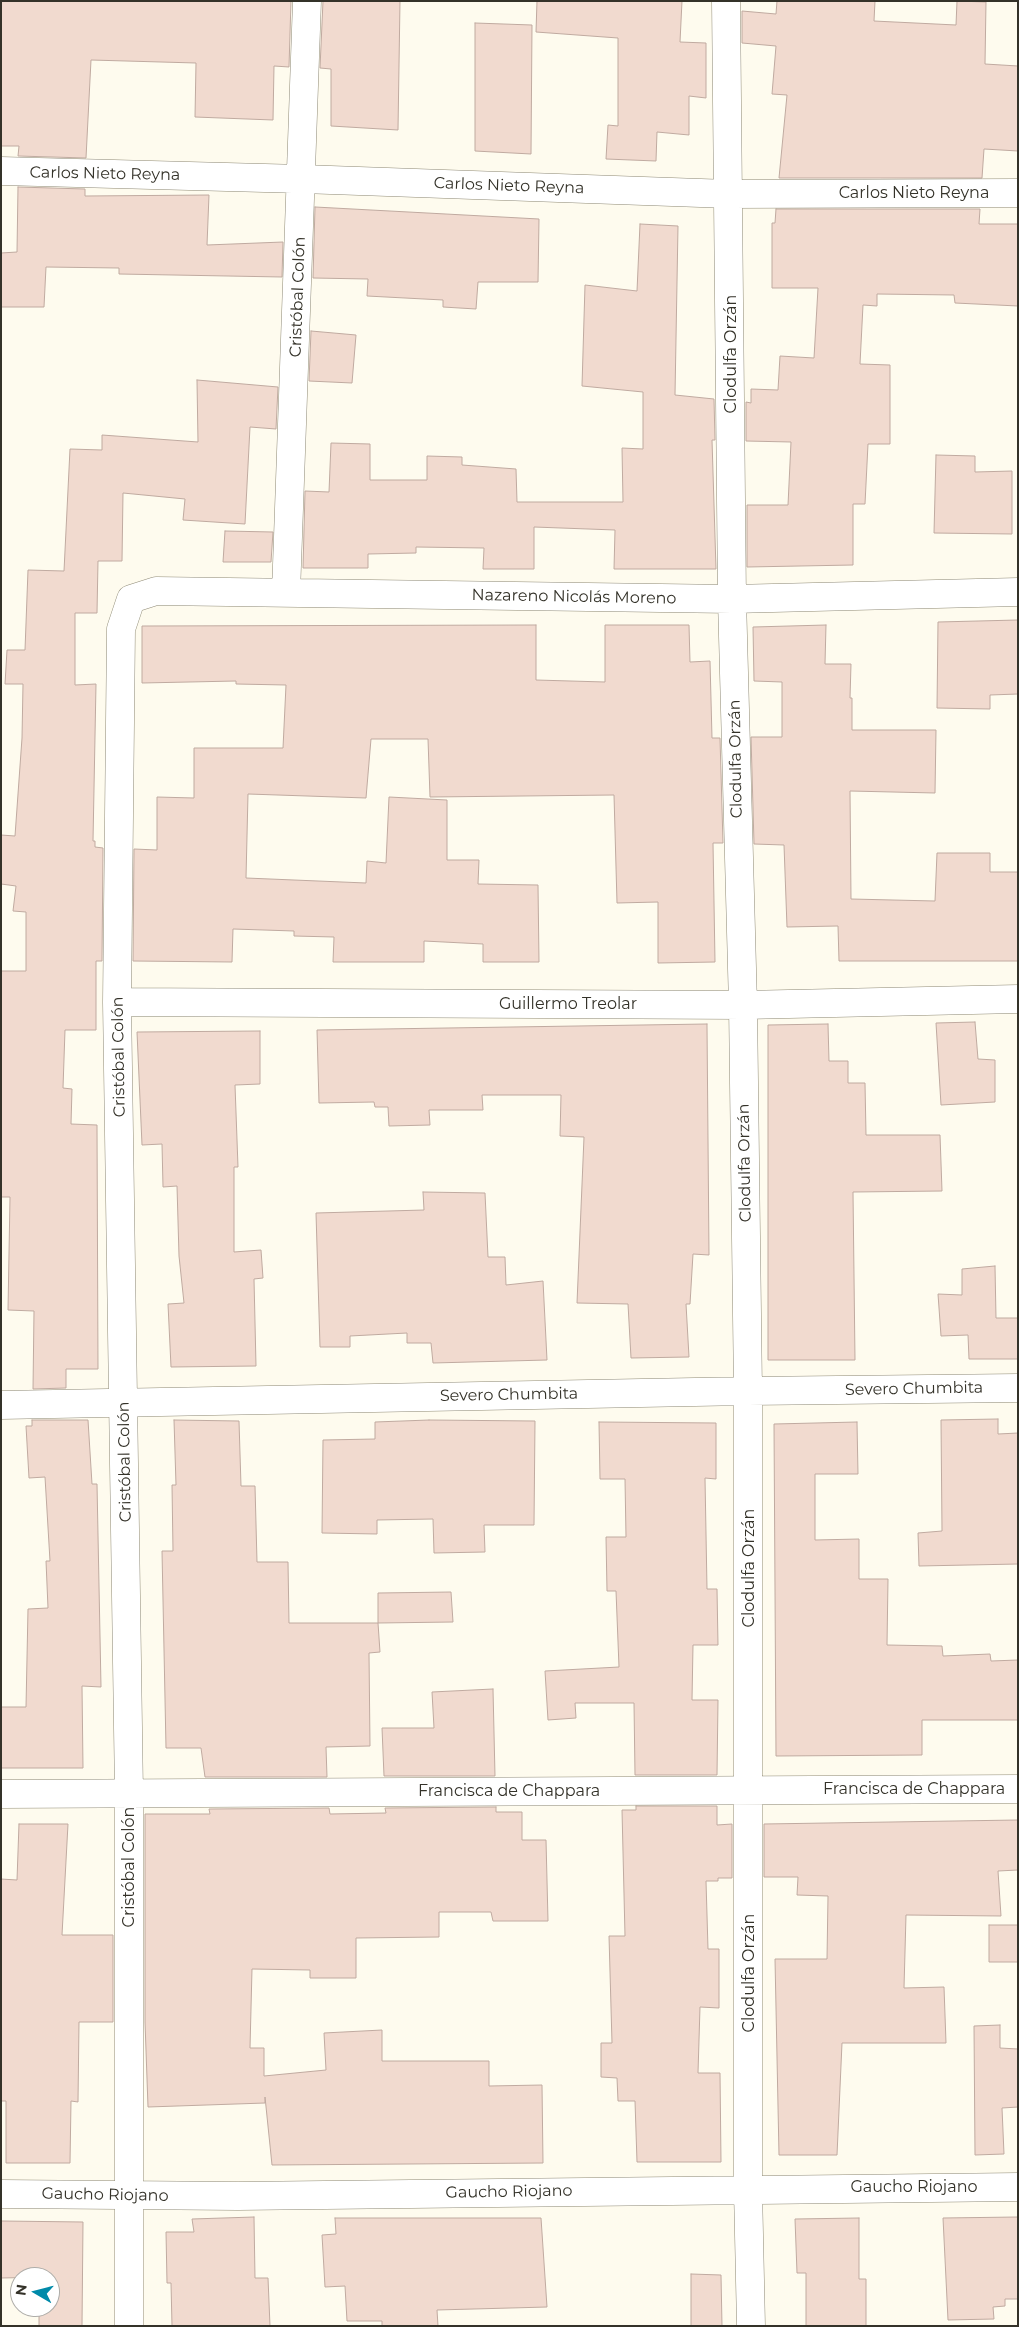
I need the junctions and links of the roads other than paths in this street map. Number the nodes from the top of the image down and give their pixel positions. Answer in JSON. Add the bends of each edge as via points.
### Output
{"nodes":[{"id":1,"x":307,"y":1,"type":"edge"},
{"id":2,"x":726,"y":1,"type":"edge"},
{"id":3,"x":1,"y":171,"type":"edge"},
{"id":4,"x":302,"y":179,"type":"junction"},
{"id":5,"x":1018,"y":193,"type":"edge"},
{"id":6,"x":729,"y":194,"type":"junction"},
{"id":7,"x":1018,"y":592,"type":"edge"},
{"id":8,"x":286,"y":593,"type":"junction"},
{"id":9,"x":131,"y":599,"type":"joint"},
{"id":10,"x":732,"y":599,"type":"junction"},
{"id":11,"x":1018,"y":999,"type":"edge"},
{"id":12,"x":117,"y":1002,"type":"junction"},
{"id":13,"x":743,"y":1005,"type":"junction"},
{"id":14,"x":1018,"y":1388,"type":"edge"},
{"id":15,"x":748,"y":1390,"type":"junction"},
{"id":16,"x":124,"y":1401,"type":"junction"},
{"id":17,"x":1,"y":1405,"type":"edge"},
{"id":18,"x":749,"y":1789,"type":"junction"},
{"id":19,"x":1018,"y":1789,"type":"edge"},
{"id":20,"x":129,"y":1792,"type":"junction"},
{"id":21,"x":1,"y":1794,"type":"edge"},
{"id":22,"x":1018,"y":2187,"type":"edge"},
{"id":23,"x":748,"y":2189,"type":"junction"},
{"id":24,"x":1,"y":2194,"type":"edge"},
{"id":25,"x":128,"y":2196,"type":"junction"},
{"id":26,"x":128,"y":2326,"type":"edge"},
{"id":27,"x":751,"y":2326,"type":"edge"}],
"edges":[{"from":1,"to":4,"type":"street","name":"Cristóbal Colón"},
{"from":2,"to":6,"type":"street","name":"Clodulfa Orzán"},
{"from":3,"to":4,"type":"street","name":"Carlos Nieto Reyna"},
{"from":4,"to":6,"type":"street","name":"Carlos Nieto Reyna"},
{"from":4,"to":8,"type":"street","name":"Cristóbal Colón"},
{"from":5,"to":6,"type":"street","name":"Carlos Nieto Reyna"},
{"from":6,"to":10,"type":"street","name":"Clodulfa Orzán"},
{"from":7,"to":10,"type":"street","name":"Nazareno Nicolás Moreno"},
{"from":8,"to":9,"type":"street","name":"Nazareno Nicolás Moreno","via":[[156,591]]},
{"from":8,"to":10,"type":"street","name":"Nazareno Nicolás Moreno"},
{"from":9,"to":12,"type":"street","name":"Cristóbal Colón","via":[[122,629]]},
{"from":10,"to":13,"type":"street","name":"Clodulfa Orzán"},
{"from":11,"to":13,"type":"street","name":"Guillermo Treolar"},
{"from":12,"to":13,"type":"street","name":"Guillermo Treolar"},
{"from":12,"to":16,"type":"street","name":"Cristóbal Colón"},
{"from":13,"to":15,"type":"street","name":"Clodulfa Orzán"},
{"from":14,"to":15,"type":"street","name":"Severo Chumbita"},
{"from":15,"to":16,"type":"street","name":"Severo Chumbita"},
{"from":15,"to":18,"type":"street","name":"Clodulfa Orzán"},
{"from":16,"to":17,"type":"street","name":"Severo Chumbita"},
{"from":16,"to":20,"type":"street","name":"Cristóbal Colón"},
{"from":18,"to":19,"type":"street","name":"Francisca de Chappara"},
{"from":18,"to":20,"type":"street","name":"Francisca de Chappara"},
{"from":18,"to":23,"type":"street","name":"Clodulfa Orzán"},
{"from":20,"to":21,"type":"street","name":"Francisca de Chappara"},
{"from":20,"to":25,"type":"street","name":"Cristóbal Colón"},
{"from":22,"to":23,"type":"street","name":"Gaucho Riojano"},
{"from":23,"to":25,"type":"street","name":"Gaucho Riojano"},
{"from":23,"to":27,"type":"street","name":"Clodulfa Orzán"},
{"from":24,"to":25,"type":"street","name":"Gaucho Riojano"},
{"from":25,"to":26,"type":"street","name":"Cristóbal Colón"}]}
